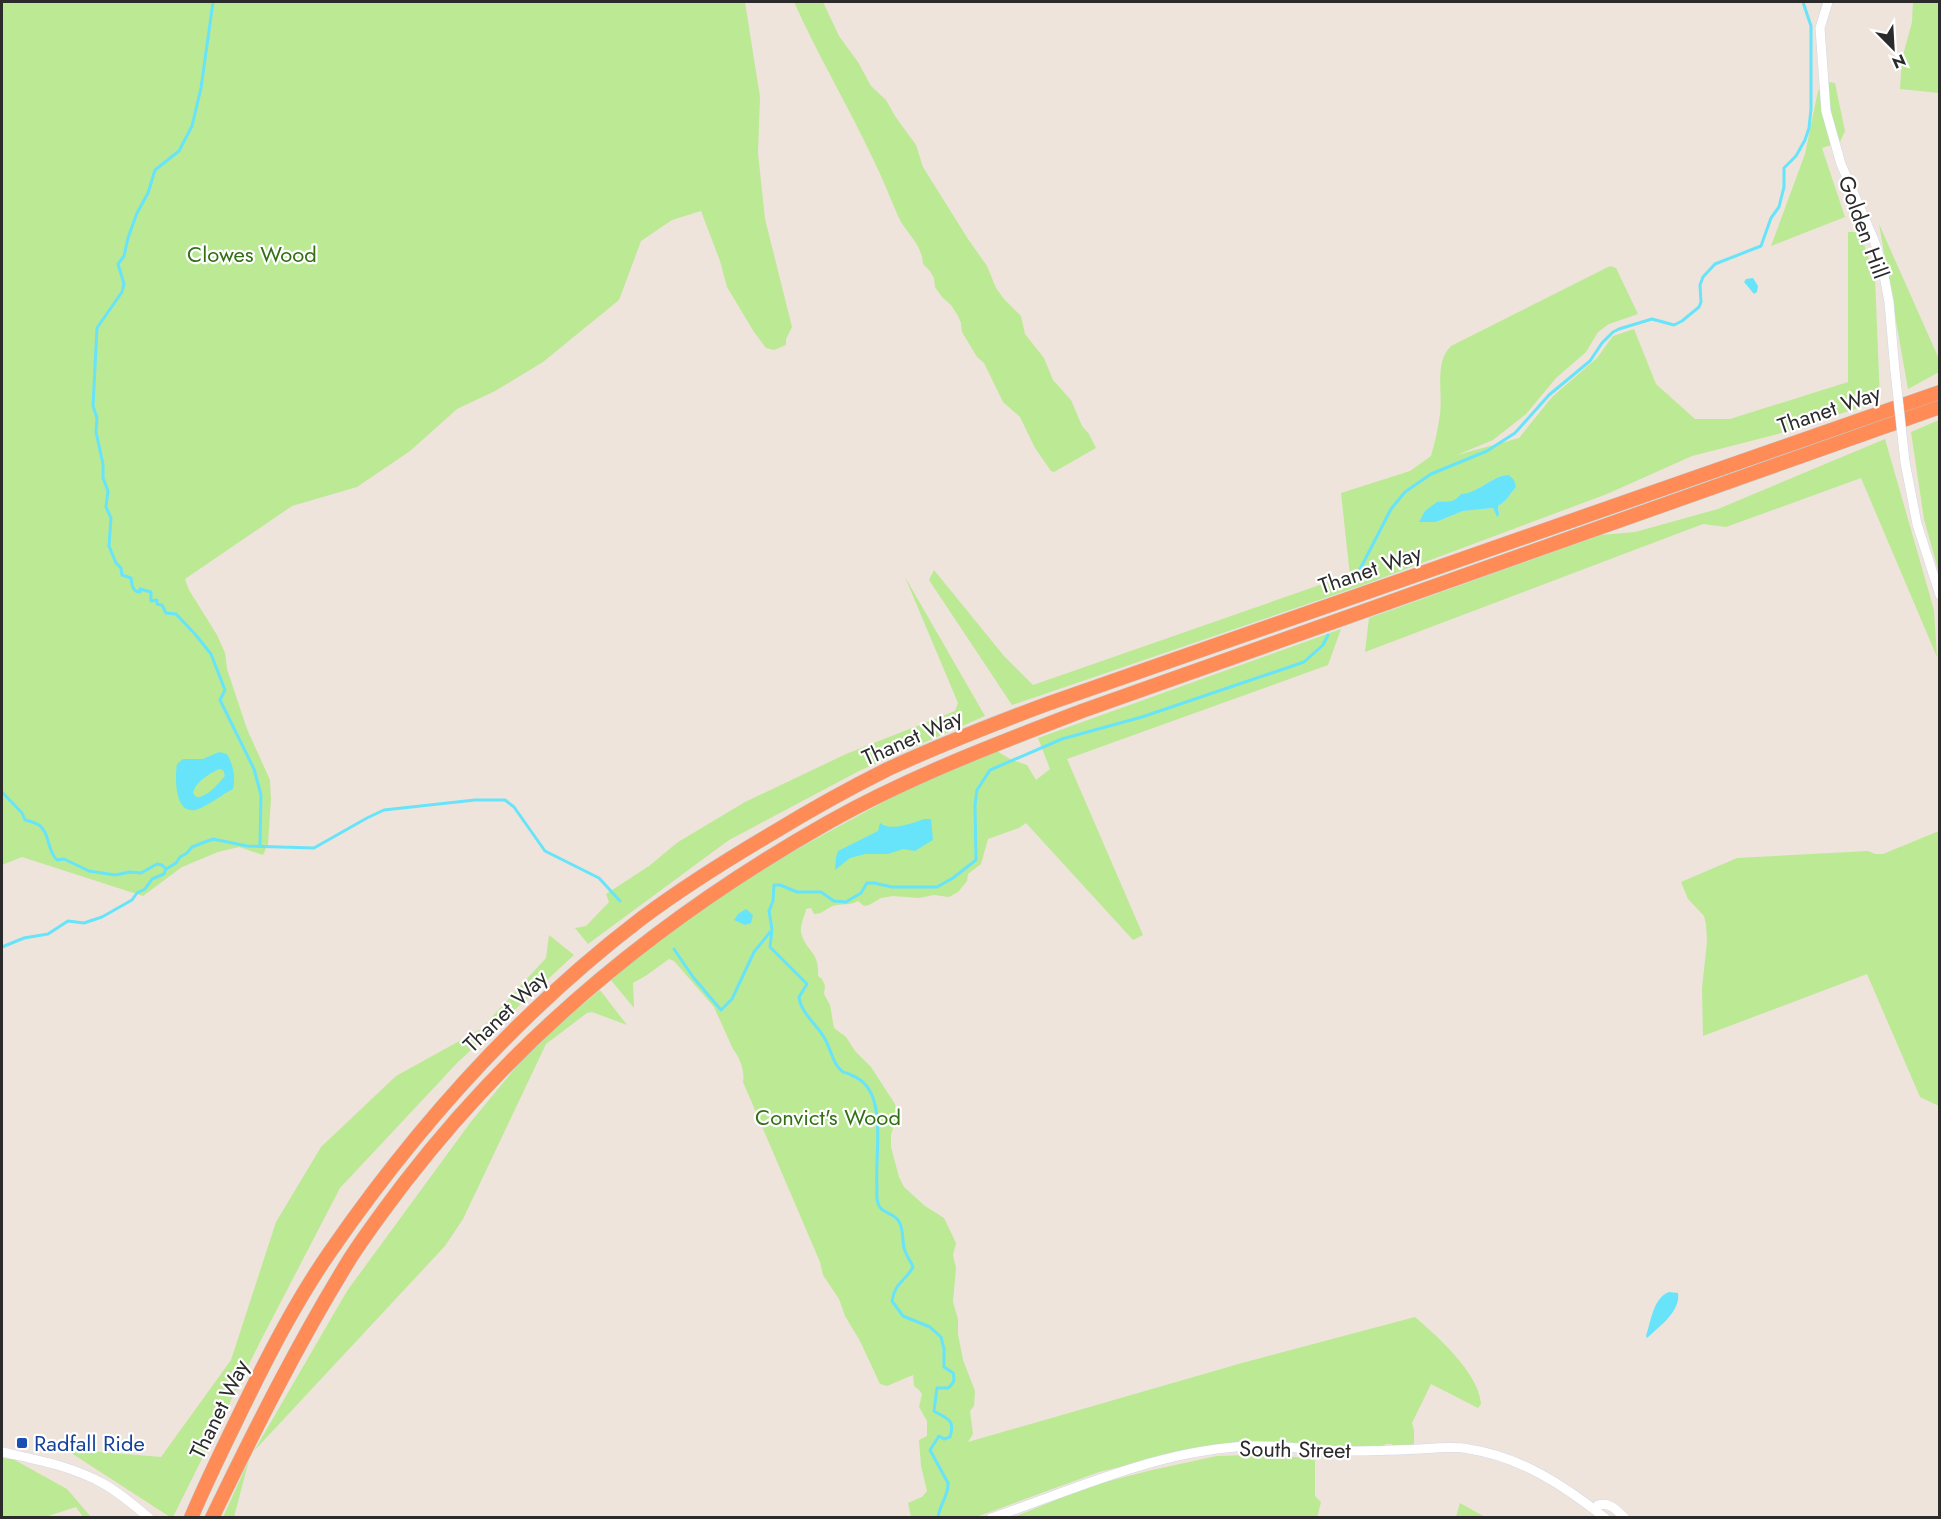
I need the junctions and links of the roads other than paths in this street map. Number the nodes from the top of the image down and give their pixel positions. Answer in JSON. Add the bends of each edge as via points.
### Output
{"nodes":[{"id":1,"x":1828,"y":2,"type":"edge"},
{"id":2,"x":1940,"y":392,"type":"edge"},
{"id":3,"x":1940,"y":407,"type":"edge"},
{"id":4,"x":1940,"y":594,"type":"edge"},
{"id":5,"x":2,"y":1452,"type":"edge"},
{"id":6,"x":1595,"y":1509,"type":"junction"},
{"id":7,"x":149,"y":1518,"type":"edge"},
{"id":8,"x":190,"y":1518,"type":"edge"},
{"id":9,"x":212,"y":1518,"type":"edge"},
{"id":10,"x":991,"y":1518,"type":"edge"},
{"id":11,"x":1605,"y":1518,"type":"edge"},
{"id":12,"x":1625,"y":1518,"type":"edge"}],
"edges":[{"from":1,"to":4,"type":"street","name":"Golden Hill","bridge":true,"via":[[1820,28],[1826,111],[1841,164],[1882,265],[1905,462],[1917,524]]},
{"from":2,"to":8,"type":"highway","name":"Thanet Way","via":[[952,740],[825,802],[741,851],[644,917],[591,959],[540,1004],[433,1116],[323,1263],[268,1356]]},
{"from":3,"to":9,"type":"highway","name":"Thanet Way","via":[[993,745],[840,816],[753,866],[646,941],[597,981],[523,1050],[439,1139],[353,1255],[311,1324]]},
{"from":5,"to":7,"type":"street","via":[[46,1462],[104,1484]]},
{"from":6,"to":10,"type":"street","name":"South Street","via":[[1538,1472],[1504,1457],[1467,1449],[1326,1451],[1251,1446],[1206,1450],[1105,1475]]},
{"from":6,"to":11,"type":"street","name":"South Street"},
{"from":6,"to":12,"type":"street","name":"South Street","via":[[1598,1505],[1610,1505]]}]}
